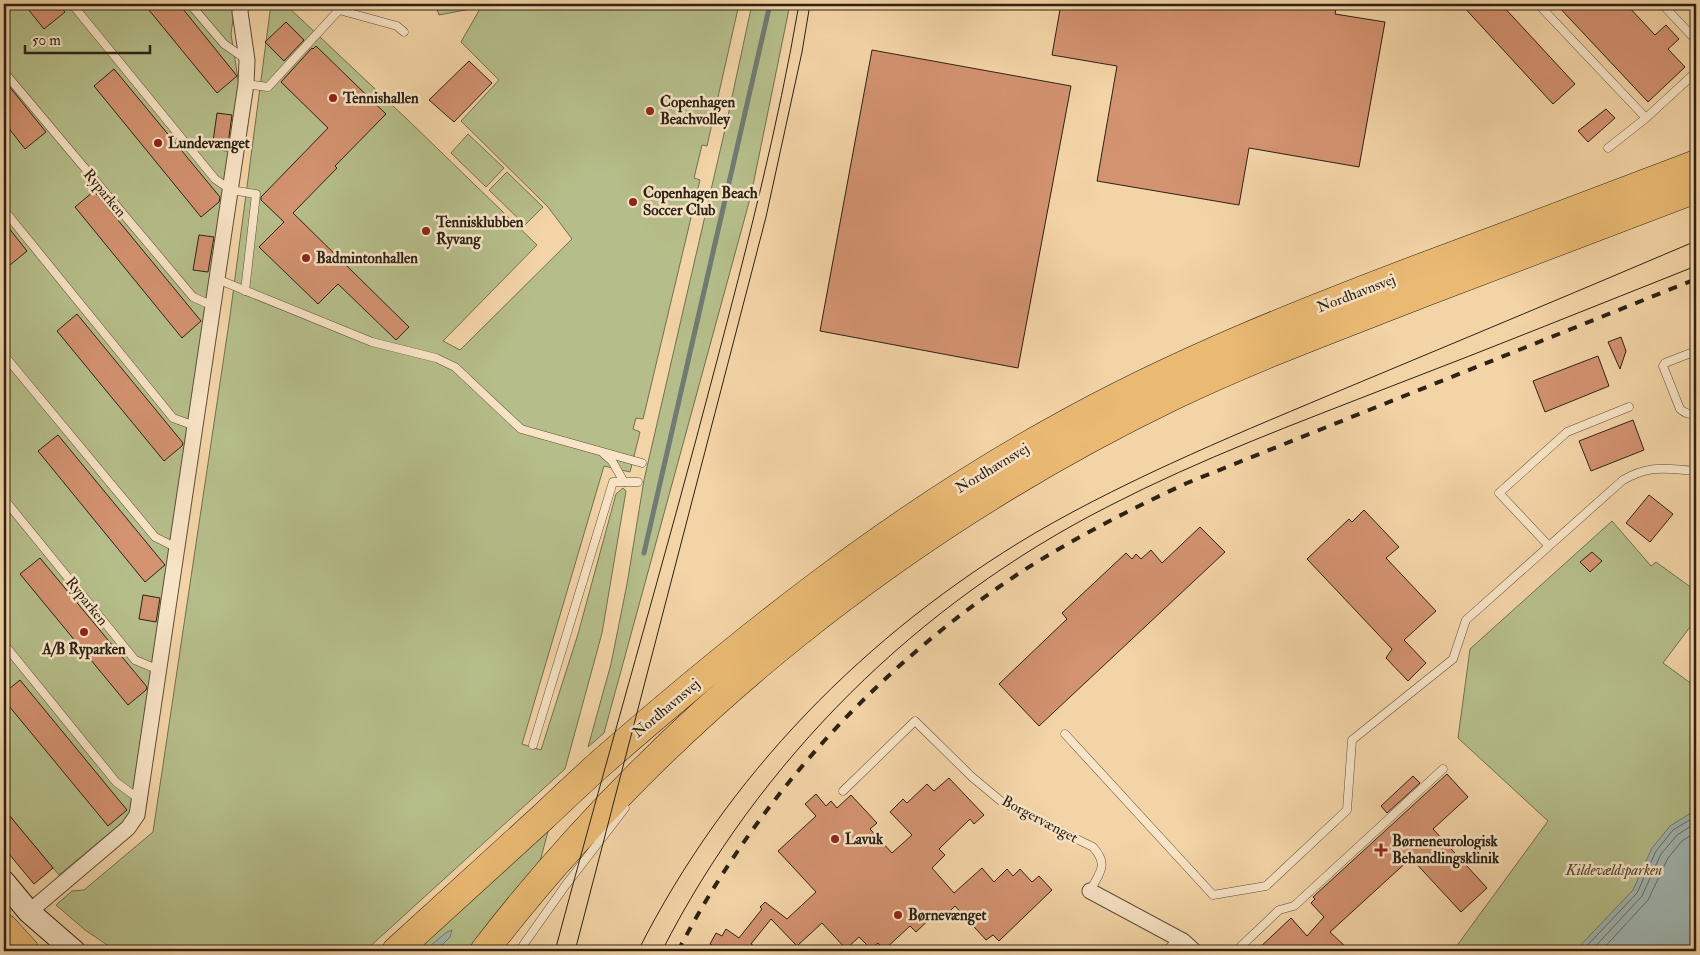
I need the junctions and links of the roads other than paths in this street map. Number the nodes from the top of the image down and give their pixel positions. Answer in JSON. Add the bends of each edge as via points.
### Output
{"nodes":[{"id":1,"x":72,"y":4,"type":"edge"},
{"id":2,"x":190,"y":4,"type":"edge"},
{"id":3,"x":241,"y":4,"type":"edge"},
{"id":4,"x":1538,"y":4,"type":"edge"},
{"id":5,"x":1662,"y":4,"type":"edge"},
{"id":6,"x":404,"y":32,"type":"dead end"},
{"id":7,"x":1694,"y":38,"type":"dead end"},
{"id":8,"x":247,"y":60,"type":"junction"},
{"id":9,"x":4,"y":72,"type":"edge"},
{"id":10,"x":1696,"y":72,"type":"edge"},
{"id":11,"x":246,"y":84,"type":"junction"},
{"id":12,"x":1646,"y":118,"type":"junction"},
{"id":13,"x":1608,"y":148,"type":"dead end"},
{"id":14,"x":1696,"y":164,"type":"edge"},
{"id":15,"x":1696,"y":189,"type":"edge"},
{"id":16,"x":230,"y":190,"type":"junction"},
{"id":17,"x":4,"y":210,"type":"edge"},
{"id":18,"x":217,"y":279,"type":"junction"},
{"id":19,"x":245,"y":291,"type":"junction"},
{"id":20,"x":213,"y":306,"type":"junction"},
{"id":21,"x":1317,"y":321,"type":"junction"},
{"id":22,"x":1696,"y":350,"type":"edge"},
{"id":23,"x":4,"y":354,"type":"edge"},
{"id":24,"x":1226,"y":358,"type":"junction"},
{"id":25,"x":1629,"y":407,"type":"dead end"},
{"id":26,"x":1696,"y":412,"type":"edge"},
{"id":27,"x":195,"y":426,"type":"junction"},
{"id":28,"x":601,"y":452,"type":"junction"},
{"id":29,"x":642,"y":463,"type":"dead end"},
{"id":30,"x":1696,"y":471,"type":"edge"},
{"id":31,"x":624,"y":482,"type":"junction"},
{"id":32,"x":638,"y":482,"type":"dead end"},
{"id":33,"x":4,"y":499,"type":"edge"},
{"id":34,"x":1548,"y":546,"type":"junction"},
{"id":35,"x":177,"y":548,"type":"junction"},
{"id":36,"x":4,"y":644,"type":"edge"},
{"id":37,"x":159,"y":670,"type":"junction"},
{"id":38,"x":1065,"y":734,"type":"dead end"},
{"id":39,"x":680,"y":736,"type":"junction"},
{"id":40,"x":533,"y":745,"type":"dead end"},
{"id":41,"x":1443,"y":769,"type":"dead end"},
{"id":42,"x":650,"y":776,"type":"dead end"},
{"id":43,"x":843,"y":792,"type":"dead end"},
{"id":44,"x":139,"y":799,"type":"junction"},
{"id":45,"x":632,"y":800,"type":"dead end"},
{"id":46,"x":4,"y":882,"type":"edge"},
{"id":47,"x":1090,"y":890,"type":"joint"},
{"id":48,"x":29,"y":912,"type":"junction"},
{"id":49,"x":4,"y":928,"type":"edge"},
{"id":50,"x":1178,"y":939,"type":"junction"},
{"id":51,"x":25,"y":951,"type":"edge"},
{"id":52,"x":74,"y":951,"type":"edge"},
{"id":53,"x":396,"y":951,"type":"edge"},
{"id":54,"x":484,"y":951,"type":"edge"},
{"id":55,"x":519,"y":951,"type":"edge"},
{"id":56,"x":1166,"y":951,"type":"edge"},
{"id":57,"x":1194,"y":951,"type":"edge"},
{"id":58,"x":1236,"y":951,"type":"edge"}],
"edges":[{"from":1,"to":16,"type":"lane","via":[[215,179]]},
{"from":2,"to":8,"type":"lane","via":[[224,44]]},
{"from":3,"to":8,"type":"street"},
{"from":4,"to":12,"type":"lane"},
{"from":5,"to":7,"type":"lane"},
{"from":6,"to":11,"type":"lane","via":[[396,26],[339,10],[268,87]]},
{"from":8,"to":11,"type":"street"},
{"from":9,"to":20,"type":"lane","name":"Ryparken","via":[[193,297]]},
{"from":10,"to":12,"type":"lane"},
{"from":11,"to":16,"type":"street"},
{"from":12,"to":13,"type":"lane"},
{"from":14,"to":21,"type":"highway","name":"Nordhavnsvej"},
{"from":15,"to":21,"type":"highway","name":"Nordhavnsvej"},
{"from":16,"to":18,"type":"street"},
{"from":16,"to":19,"type":"lane","via":[[256,194]]},
{"from":17,"to":27,"type":"lane","via":[[174,418]]},
{"from":18,"to":19,"type":"lane"},
{"from":18,"to":20,"type":"street"},
{"from":19,"to":28,"type":"lane","via":[[372,342],[436,358],[455,368],[522,429]]},
{"from":20,"to":27,"type":"street"},
{"from":21,"to":21,"type":"lane","via":[[1287,334]]},
{"from":21,"to":24,"type":"highway","name":"Nordhavnsvej"},
{"from":22,"to":26,"type":"lane","via":[[1663,366],[1680,409],[1685,413]]},
{"from":23,"to":35,"type":"lane","via":[[156,537]]},
{"from":24,"to":24,"type":"lane","via":[[1257,346]]},
{"from":24,"to":39,"type":"highway","name":"Nordhavnsvej","via":[[1171,397],[1045,464],[905,552],[785,643]]},
{"from":24,"to":53,"type":"highway","name":"Nordhavnsvej","via":[[1105,403],[1056,429],[932,505],[839,570],[725,658],[599,765]]},
{"from":25,"to":34,"type":"lane","via":[[1567,432],[1499,493]]},
{"from":27,"to":35,"type":"street"},
{"from":28,"to":29,"type":"lane"},
{"from":28,"to":31,"type":"lane","via":[[612,461]]},
{"from":30,"to":34,"type":"lane","via":[[1656,468],[1622,480]]},
{"from":31,"to":32,"type":"lane"},
{"from":31,"to":40,"type":"lane","via":[[613,482]]},
{"from":33,"to":37,"type":"lane","name":"Ryparken","via":[[135,660]]},
{"from":34,"to":38,"type":"lane","via":[[1466,620],[1453,658],[1352,740],[1347,810],[1266,886],[1213,894]]},
{"from":35,"to":37,"type":"street"},
{"from":36,"to":44,"type":"lane","via":[[116,782]]},
{"from":37,"to":44,"type":"street"},
{"from":39,"to":42,"type":"lane"},
{"from":39,"to":54,"type":"highway","name":"Nordhavnsvej","via":[[570,847]]},
{"from":41,"to":58,"type":"lane","via":[[1294,906],[1280,910]]},
{"from":43,"to":47,"type":"lane","name":"Borgervænget","via":[[915,721],[1002,802],[1093,847],[1101,856],[1102,868]]},
{"from":44,"to":48,"type":"street","via":[[136,815],[128,828]]},
{"from":45,"to":55,"type":"lane"},
{"from":46,"to":48,"type":"street"},
{"from":47,"to":50,"type":"street","name":"Borgervænget"},
{"from":48,"to":52,"type":"street"},
{"from":49,"to":51,"type":"highway"},
{"from":50,"to":56,"type":"lane"},
{"from":50,"to":57,"type":"street","name":"Borgervænget"}]}
